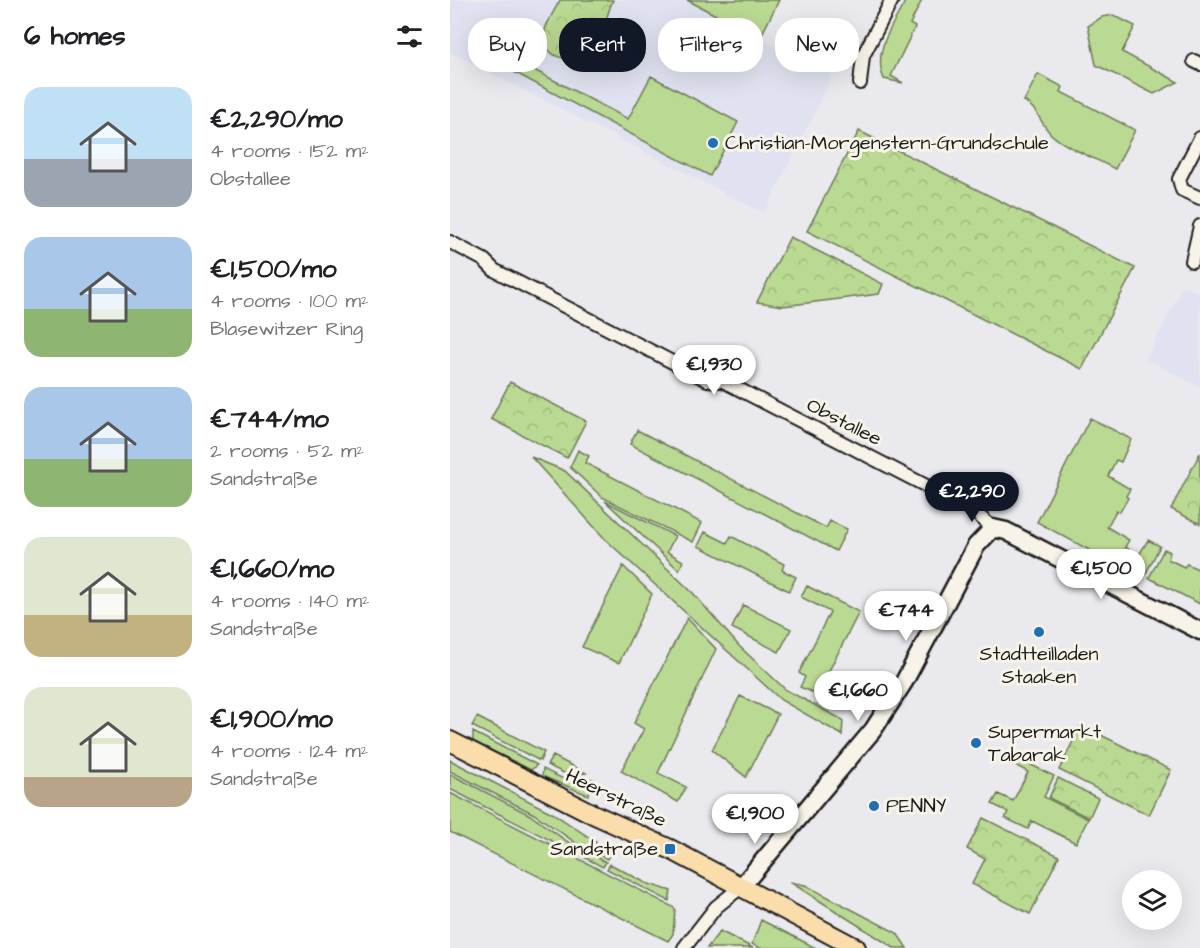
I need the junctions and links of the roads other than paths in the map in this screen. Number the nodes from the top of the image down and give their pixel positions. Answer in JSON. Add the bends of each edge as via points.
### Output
{"nodes":[{"id":1,"x":892,"y":0,"type":"edge"},
{"id":2,"x":860,"y":83,"type":"dead end"},
{"id":3,"x":1200,"y":138,"type":"edge"},
{"id":4,"x":1200,"y":198,"type":"edge"},
{"id":5,"x":1200,"y":226,"type":"edge"},
{"id":6,"x":450,"y":242,"type":"edge"},
{"id":7,"x":1192,"y":261,"type":"dead end"},
{"id":8,"x":993,"y":528,"type":"junction"},
{"id":9,"x":1200,"y":631,"type":"edge"},
{"id":10,"x":450,"y":741,"type":"edge"},
{"id":11,"x":741,"y":886,"type":"junction"},
{"id":12,"x":684,"y":948,"type":"edge"},
{"id":13,"x":856,"y":948,"type":"edge"}],
"edges":[{"from":1,"to":2,"type":"street","via":[[863,56]]},
{"from":3,"to":4,"type":"street","via":[[1179,179],[1182,190]]},
{"from":5,"to":7,"type":"street"},
{"from":6,"to":8,"type":"street","name":"Obstallee","via":[[495,270],[697,375],[723,381],[971,509]]},
{"from":8,"to":9,"type":"street","via":[[1006,531]]},
{"from":8,"to":11,"type":"street","via":[[975,546],[908,674],[873,730]]},
{"from":10,"to":11,"type":"main road","name":"Heerstraße"},
{"from":11,"to":12,"type":"street","via":[[716,907]]},
{"from":11,"to":13,"type":"main road","name":"Heerstraße"}]}
